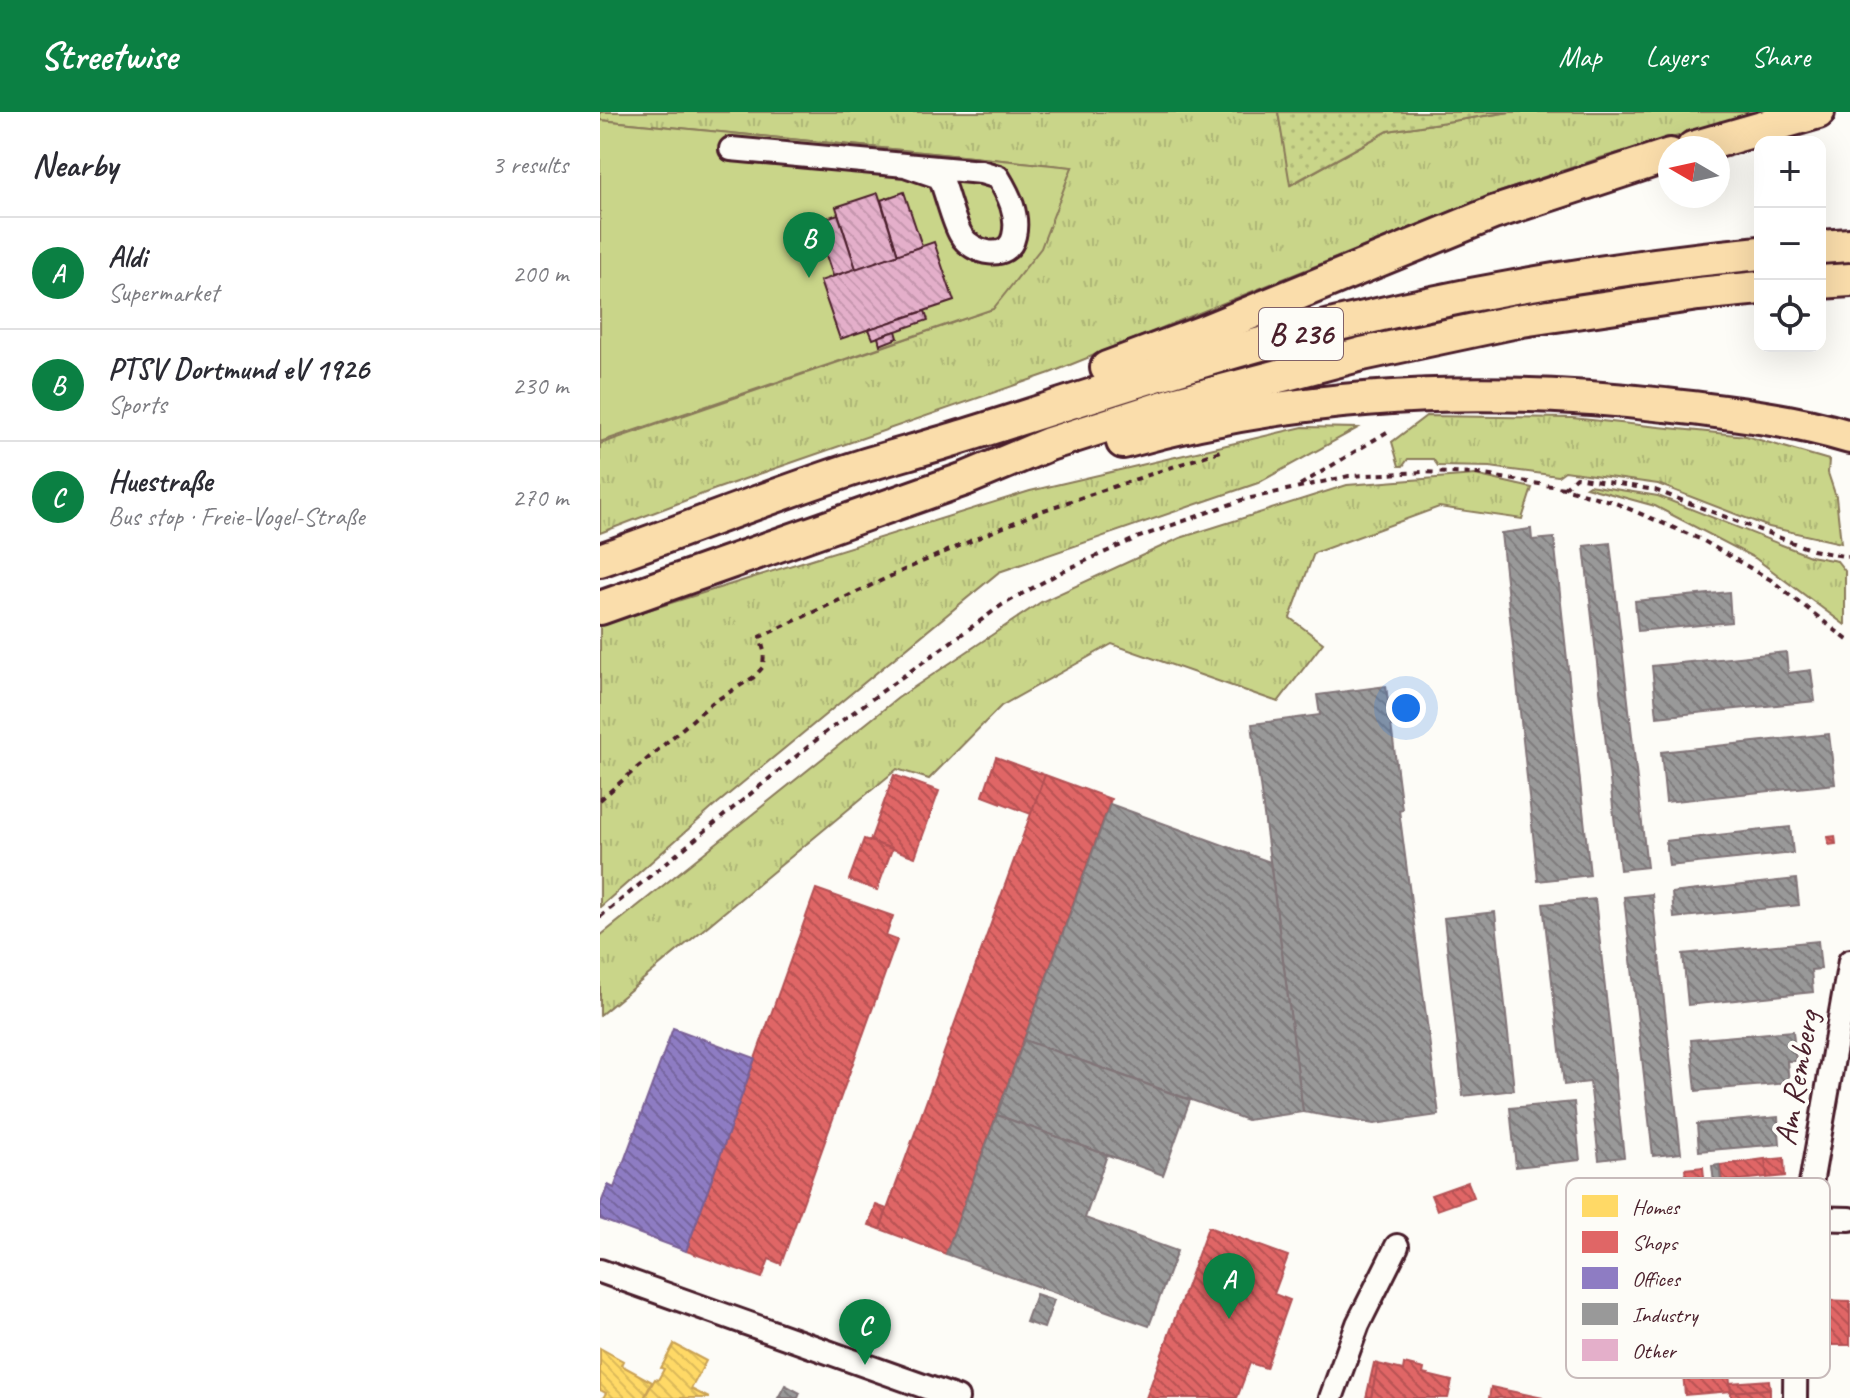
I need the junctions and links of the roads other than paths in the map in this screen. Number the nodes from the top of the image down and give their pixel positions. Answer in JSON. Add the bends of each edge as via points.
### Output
{"nodes":[{"id":1,"x":1818,"y":112,"type":"edge"},
{"id":2,"x":1730,"y":137,"type":"edge"},
{"id":3,"x":731,"y":149,"type":"dead end"},
{"id":4,"x":1658,"y":159,"type":"edge"},
{"id":5,"x":908,"y":166,"type":"junction"},
{"id":6,"x":1754,"y":254,"type":"edge"},
{"id":7,"x":1754,"y":289,"type":"edge"},
{"id":8,"x":1850,"y":437,"type":"edge"},
{"id":9,"x":855,"y":468,"type":"junction"},
{"id":10,"x":965,"y":479,"type":"junction"},
{"id":11,"x":600,"y":560,"type":"edge"},
{"id":12,"x":600,"y":608,"type":"edge"},
{"id":13,"x":1850,"y":961,"type":"edge"},
{"id":14,"x":1812,"y":1178,"type":"edge"},
{"id":15,"x":1830,"y":1219,"type":"edge"},
{"id":16,"x":1850,"y":1219,"type":"edge"},
{"id":17,"x":1397,"y":1246,"type":"dead end"},
{"id":18,"x":600,"y":1271,"type":"edge"},
{"id":19,"x":1795,"y":1378,"type":"edge"},
{"id":20,"x":957,"y":1398,"type":"edge"},
{"id":21,"x":1331,"y":1398,"type":"edge"},
{"id":22,"x":1795,"y":1398,"type":"edge"}],
"edges":[{"from":1,"to":2,"type":"highway"},
{"from":3,"to":5,"type":"street"},
{"from":4,"to":9,"type":"highway","via":[[1493,213],[1201,333],[956,422]]},
{"from":5,"to":5,"type":"street","via":[[998,177],[1015,217],[1014,239],[1003,251],[974,249],[961,236],[940,177]]},
{"from":6,"to":9,"type":"highway","number":"B 236","via":[[1577,276],[1397,310],[1152,375]]},
{"from":7,"to":10,"type":"highway","number":"B 236","via":[[1522,320],[1362,354],[1177,403],[1049,444]]},
{"from":8,"to":10,"type":"highway","via":[[1763,417],[1645,402],[1428,395],[1221,418]]},
{"from":9,"to":11,"type":"highway","number":"B 236"},
{"from":10,"to":12,"type":"highway","number":"B 236"},
{"from":13,"to":14,"type":"street","name":"Am Remberg"},
{"from":15,"to":16,"type":"street"},
{"from":17,"to":21,"type":"street","via":[[1358,1324]]},
{"from":18,"to":20,"type":"street"},
{"from":19,"to":22,"type":"street","name":"Am Remberg"}]}
